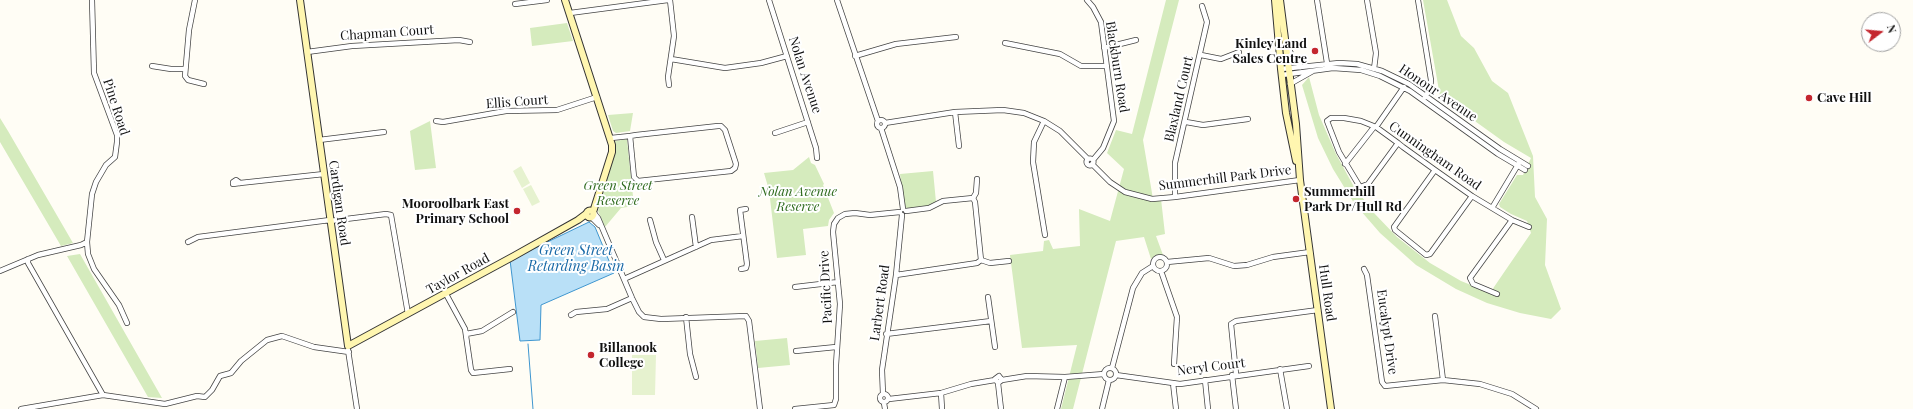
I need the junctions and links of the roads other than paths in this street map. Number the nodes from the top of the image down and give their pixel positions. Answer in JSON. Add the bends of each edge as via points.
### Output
{"nodes":[{"id":1,"x":92,"y":0,"type":"edge"},
{"id":2,"x":196,"y":0,"type":"edge"},
{"id":3,"x":300,"y":0,"type":"edge"},
{"id":4,"x":546,"y":0,"type":"edge"},
{"id":5,"x":565,"y":0,"type":"edge"},
{"id":6,"x":669,"y":0,"type":"edge"},
{"id":7,"x":769,"y":0,"type":"edge"},
{"id":8,"x":837,"y":0,"type":"edge"},
{"id":9,"x":1086,"y":0,"type":"edge"},
{"id":10,"x":1275,"y":0,"type":"edge"},
{"id":11,"x":1280,"y":0,"type":"edge"},
{"id":12,"x":1317,"y":0,"type":"edge"},
{"id":13,"x":1367,"y":0,"type":"edge"},
{"id":14,"x":1418,"y":0,"type":"edge"},
{"id":15,"x":516,"y":4,"type":"dead end"},
{"id":16,"x":1202,"y":6,"type":"dead end"},
{"id":17,"x":570,"y":13,"type":"junction"},
{"id":18,"x":1282,"y":17,"type":"junction"},
{"id":19,"x":956,"y":37,"type":"dead end"},
{"id":20,"x":1136,"y":40,"type":"dead end"},
{"id":21,"x":470,"y":42,"type":"dead end"},
{"id":22,"x":1005,"y":43,"type":"dead end"},
{"id":23,"x":1104,"y":48,"type":"junction"},
{"id":24,"x":307,"y":52,"type":"junction"},
{"id":25,"x":1239,"y":52,"type":"dead end"},
{"id":26,"x":1201,"y":55,"type":"junction"},
{"id":27,"x":787,"y":56,"type":"junction"},
{"id":28,"x":855,"y":56,"type":"junction"},
{"id":29,"x":671,"y":59,"type":"junction"},
{"id":30,"x":1327,"y":63,"type":"junction"},
{"id":31,"x":152,"y":66,"type":"dead end"},
{"id":32,"x":1106,"y":66,"type":"junction"},
{"id":33,"x":1301,"y":67,"type":"junction"},
{"id":34,"x":185,"y":69,"type":"junction"},
{"id":35,"x":1316,"y":70,"type":"junction"},
{"id":36,"x":1373,"y":70,"type":"junction"},
{"id":37,"x":1288,"y":71,"type":"junction"},
{"id":38,"x":1281,"y":72,"type":"junction"},
{"id":39,"x":204,"y":84,"type":"dead end"},
{"id":40,"x":1290,"y":84,"type":"junction"},
{"id":41,"x":669,"y":85,"type":"dead end"},
{"id":42,"x":1404,"y":87,"type":"junction"},
{"id":43,"x":597,"y":98,"type":"junction"},
{"id":44,"x":1425,"y":98,"type":"junction"},
{"id":45,"x":955,"y":112,"type":"junction"},
{"id":46,"x":1248,"y":118,"type":"dead end"},
{"id":47,"x":436,"y":121,"type":"dead end"},
{"id":48,"x":878,"y":121,"type":"junction"},
{"id":49,"x":1044,"y":121,"type":"junction"},
{"id":50,"x":808,"y":122,"type":"junction"},
{"id":51,"x":1186,"y":122,"type":"junction"},
{"id":52,"x":885,"y":123,"type":"junction"},
{"id":53,"x":1375,"y":127,"type":"junction"},
{"id":54,"x":881,"y":128,"type":"junction"},
{"id":55,"x":384,"y":132,"type":"dead end"},
{"id":56,"x":775,"y":133,"type":"dead end"},
{"id":57,"x":630,"y":136,"type":"junction"},
{"id":58,"x":611,"y":138,"type":"junction"},
{"id":59,"x":319,"y":140,"type":"junction"},
{"id":60,"x":1398,"y":143,"type":"junction"},
{"id":61,"x":959,"y":146,"type":"dead end"},
{"id":62,"x":817,"y":158,"type":"dead end"},
{"id":63,"x":1091,"y":161,"type":"junction"},
{"id":64,"x":1345,"y":164,"type":"junction"},
{"id":65,"x":1519,"y":164,"type":"junction"},
{"id":66,"x":1526,"y":168,"type":"dead end"},
{"id":67,"x":1435,"y":170,"type":"junction"},
{"id":68,"x":324,"y":174,"type":"junction"},
{"id":69,"x":977,"y":179,"type":"dead end"},
{"id":70,"x":1300,"y":180,"type":"junction"},
{"id":71,"x":240,"y":183,"type":"dead end"},
{"id":72,"x":1472,"y":196,"type":"junction"},
{"id":73,"x":1176,"y":197,"type":"junction"},
{"id":74,"x":973,"y":198,"type":"junction"},
{"id":75,"x":1492,"y":208,"type":"junction"},
{"id":76,"x":746,"y":209,"type":"dead end"},
{"id":77,"x":903,"y":212,"type":"junction"},
{"id":78,"x":590,"y":214,"type":"junction"},
{"id":79,"x":692,"y":217,"type":"dead end"},
{"id":80,"x":650,"y":220,"type":"dead end"},
{"id":81,"x":1512,"y":220,"type":"junction"},
{"id":82,"x":330,"y":221,"type":"junction"},
{"id":83,"x":1529,"y":227,"type":"dead end"},
{"id":84,"x":1045,"y":235,"type":"dead end"},
{"id":85,"x":743,"y":236,"type":"junction"},
{"id":86,"x":87,"y":242,"type":"junction"},
{"id":87,"x":188,"y":242,"type":"dead end"},
{"id":88,"x":696,"y":247,"type":"junction"},
{"id":89,"x":1310,"y":252,"type":"junction"},
{"id":90,"x":28,"y":259,"type":"junction"},
{"id":91,"x":664,"y":260,"type":"junction"},
{"id":92,"x":981,"y":260,"type":"junction"},
{"id":93,"x":1010,"y":261,"type":"dead end"},
{"id":94,"x":1167,"y":262,"type":"junction"},
{"id":95,"x":1153,"y":266,"type":"junction"},
{"id":96,"x":741,"y":269,"type":"dead end"},
{"id":97,"x":1364,"y":269,"type":"dead end"},
{"id":98,"x":0,"y":271,"type":"edge"},
{"id":99,"x":1161,"y":271,"type":"junction"},
{"id":100,"x":896,"y":274,"type":"junction"},
{"id":101,"x":624,"y":279,"type":"junction"},
{"id":102,"x":838,"y":282,"type":"junction"},
{"id":103,"x":795,"y":287,"type":"dead end"},
{"id":104,"x":446,"y":294,"type":"junction"},
{"id":105,"x":1497,"y":294,"type":"dead end"},
{"id":106,"x":988,"y":297,"type":"dead end"},
{"id":107,"x":632,"y":298,"type":"junction"},
{"id":108,"x":1318,"y":310,"type":"junction"},
{"id":109,"x":513,"y":312,"type":"dead end"},
{"id":110,"x":408,"y":314,"type":"junction"},
{"id":111,"x":571,"y":315,"type":"dead end"},
{"id":112,"x":1435,"y":316,"type":"dead end"},
{"id":113,"x":686,"y":317,"type":"junction"},
{"id":114,"x":991,"y":321,"type":"junction"},
{"id":115,"x":127,"y":323,"type":"dead end"},
{"id":116,"x":466,"y":334,"type":"junction"},
{"id":117,"x":886,"y":334,"type":"junction"},
{"id":118,"x":836,"y":347,"type":"junction"},
{"id":119,"x":994,"y":347,"type":"dead end"},
{"id":120,"x":348,"y":349,"type":"junction"},
{"id":121,"x":796,"y":351,"type":"dead end"},
{"id":122,"x":1174,"y":364,"type":"dead end"},
{"id":123,"x":1309,"y":366,"type":"dead end"},
{"id":124,"x":1112,"y":368,"type":"junction"},
{"id":125,"x":510,"y":369,"type":"dead end"},
{"id":126,"x":1280,"y":369,"type":"junction"},
{"id":127,"x":1104,"y":374,"type":"junction"},
{"id":128,"x":1116,"y":375,"type":"junction"},
{"id":129,"x":1234,"y":375,"type":"junction"},
{"id":130,"x":696,"y":377,"type":"dead end"},
{"id":131,"x":1065,"y":377,"type":"junction"},
{"id":132,"x":1109,"y":380,"type":"junction"},
{"id":133,"x":1205,"y":380,"type":"junction"},
{"id":134,"x":1443,"y":380,"type":"junction"},
{"id":135,"x":999,"y":381,"type":"junction"},
{"id":136,"x":1172,"y":382,"type":"junction"},
{"id":137,"x":941,"y":393,"type":"junction"},
{"id":138,"x":883,"y":394,"type":"junction"},
{"id":139,"x":103,"y":396,"type":"junction"},
{"id":140,"x":889,"y":399,"type":"junction"},
{"id":141,"x":884,"y":402,"type":"junction"},
{"id":142,"x":835,"y":407,"type":"edge"},
{"id":143,"x":21,"y":409,"type":"edge"},
{"id":144,"x":357,"y":409,"type":"edge"},
{"id":145,"x":760,"y":409,"type":"edge"},
{"id":146,"x":796,"y":409,"type":"edge"},
{"id":147,"x":885,"y":409,"type":"edge"},
{"id":148,"x":942,"y":409,"type":"edge"},
{"id":149,"x":1001,"y":409,"type":"edge"},
{"id":150,"x":1057,"y":409,"type":"edge"},
{"id":151,"x":1102,"y":409,"type":"edge"},
{"id":152,"x":1176,"y":409,"type":"edge"},
{"id":153,"x":1208,"y":409,"type":"edge"},
{"id":154,"x":1236,"y":409,"type":"edge"},
{"id":155,"x":1287,"y":409,"type":"edge"},
{"id":156,"x":1332,"y":409,"type":"edge"},
{"id":157,"x":1535,"y":409,"type":"edge"}],
"edges":[{"from":1,"to":86,"type":"street","name":"Pine Road","via":[[94,73],[117,135],[117,142],[115,157],[106,165],[94,188]]},
{"from":2,"to":34,"type":"street","via":[[189,30]]},
{"from":3,"to":24,"type":"street","name":"Cardigan Road"},
{"from":4,"to":15,"type":"street"},
{"from":5,"to":17,"type":"street"},
{"from":6,"to":17,"type":"street"},
{"from":6,"to":29,"type":"street","via":[[674,36]]},
{"from":7,"to":27,"type":"street","name":"Nolan Avenue"},
{"from":8,"to":28,"type":"street"},
{"from":9,"to":23,"type":"street","name":"Blackburn Road","via":[[1101,22]]},
{"from":10,"to":38,"type":"street","name":"Hull Road"},
{"from":11,"to":18,"type":"street","name":"Hull Road"},
{"from":12,"to":30,"type":"street"},
{"from":13,"to":36,"type":"street","via":[[1376,53]]},
{"from":14,"to":44,"type":"street","via":[[1431,80]]},
{"from":16,"to":26,"type":"street","name":"Blaxland Court","via":[[1207,22]]},
{"from":17,"to":43,"type":"street"},
{"from":18,"to":33,"type":"street","via":[[1289,50]]},
{"from":18,"to":37,"type":"street","name":"Hull Road"},
{"from":19,"to":28,"type":"street","via":[[896,44]]},
{"from":20,"to":23,"type":"street"},
{"from":21,"to":24,"type":"street","name":"Chapman Court","via":[[459,40],[352,46]]},
{"from":22,"to":32,"type":"street","via":[[1060,54],[1081,66]]},
{"from":23,"to":32,"type":"street","name":"Blackburn Road"},
{"from":24,"to":59,"type":"street","name":"Cardigan Road"},
{"from":25,"to":26,"type":"street","via":[[1221,59]]},
{"from":26,"to":51,"type":"street","name":"Blaxland Court"},
{"from":27,"to":29,"type":"street","via":[[760,64],[725,68]]},
{"from":27,"to":50,"type":"street","name":"Nolan Avenue"},
{"from":28,"to":48,"type":"street"},
{"from":29,"to":41,"type":"street"},
{"from":30,"to":33,"type":"street","name":"Honour Avenue"},
{"from":30,"to":36,"type":"street","name":"Honour Avenue","via":[[1348,63]]},
{"from":31,"to":34,"type":"street"},
{"from":32,"to":63,"type":"street","name":"Blackburn Road","via":[[1114,121],[1106,143]]},
{"from":33,"to":37,"type":"street","name":"Honour Avenue"},
{"from":34,"to":39,"type":"street","via":[[188,80]]},
{"from":35,"to":36,"type":"street","name":"Honour Avenue"},
{"from":35,"to":37,"type":"street","name":"Honour Avenue"},
{"from":35,"to":40,"type":"street"},
{"from":36,"to":42,"type":"street","name":"Honour Avenue"},
{"from":36,"to":44,"type":"street","name":"Honour Avenue","via":[[1401,79]]},
{"from":37,"to":38,"type":"street","name":"Honour Avenue"},
{"from":37,"to":40,"type":"street","name":"Hull Road"},
{"from":38,"to":70,"type":"street","name":"Hull Road"},
{"from":40,"to":70,"type":"street","name":"Hull Road"},
{"from":42,"to":44,"type":"street","name":"Honour Avenue"},
{"from":42,"to":53,"type":"street"},
{"from":43,"to":47,"type":"street","name":"Ellis Court","via":[[558,110],[506,111]]},
{"from":43,"to":58,"type":"street"},
{"from":44,"to":65,"type":"street","name":"Honour Avenue"},
{"from":45,"to":49,"type":"street","name":"Summerhill Park Drive","via":[[1003,110],[1024,113]]},
{"from":45,"to":52,"type":"street","name":"Summerhill Park Drive"},
{"from":45,"to":61,"type":"street"},
{"from":46,"to":51,"type":"street","via":[[1203,124]]},
{"from":48,"to":52,"type":"street","via":[[882,120]]},
{"from":48,"to":54,"type":"street"},
{"from":49,"to":63,"type":"street","name":"Summerhill Park Drive","via":[[1060,131]]},
{"from":49,"to":84,"type":"street","via":[[1034,142],[1033,162]]},
{"from":50,"to":56,"type":"street"},
{"from":50,"to":62,"type":"street","name":"Nolan Avenue"},
{"from":51,"to":73,"type":"street","name":"Blaxland Court","via":[[1175,163]]},
{"from":52,"to":54,"type":"street"},
{"from":53,"to":60,"type":"street","name":"Cunningham Road"},
{"from":53,"to":64,"type":"street"},
{"from":53,"to":64,"type":"street","name":"Cunningham Road","via":[[1362,121],[1329,118],[1326,122]]},
{"from":54,"to":77,"type":"street","name":"Larbert Road","via":[[898,181]]},
{"from":55,"to":59,"type":"street"},
{"from":57,"to":57,"type":"street","via":[[721,126],[725,130],[735,168],[731,171],[638,181],[634,177]]},
{"from":57,"to":58,"type":"street"},
{"from":58,"to":78,"type":"street","via":[[612,152]]},
{"from":59,"to":68,"type":"street","name":"Cardigan Road"},
{"from":60,"to":64,"type":"street","via":[[1364,187],[1359,187]]},
{"from":60,"to":67,"type":"street","name":"Cunningham Road"},
{"from":63,"to":73,"type":"street","name":"Summerhill Park Drive","via":[[1110,182],[1129,194],[1152,199]]},
{"from":65,"to":66,"type":"street","name":"Honour Avenue"},
{"from":65,"to":75,"type":"street"},
{"from":67,"to":72,"type":"street","name":"Cunningham Road"},
{"from":67,"to":72,"type":"street","via":[[1394,227],[1426,255],[1430,254]]},
{"from":68,"to":71,"type":"street"},
{"from":68,"to":82,"type":"street","name":"Cardigan Road"},
{"from":69,"to":74,"type":"street"},
{"from":70,"to":73,"type":"street","name":"Summerhill Park Drive"},
{"from":70,"to":89,"type":"street","name":"Hull Road"},
{"from":72,"to":75,"type":"street","name":"Cunningham Road"},
{"from":74,"to":77,"type":"street","via":[[944,201],[929,208]]},
{"from":74,"to":92,"type":"street"},
{"from":75,"to":81,"type":"street","name":"Cunningham Road"},
{"from":76,"to":85,"type":"street","via":[[740,210]]},
{"from":77,"to":100,"type":"street","name":"Larbert Road"},
{"from":77,"to":102,"type":"street","name":"Pacific Drive","via":[[870,215],[855,213],[838,218],[833,232]]},
{"from":78,"to":101,"type":"street","via":[[598,218]]},
{"from":78,"to":104,"type":"street","name":"Taylor Road"},
{"from":79,"to":88,"type":"street"},
{"from":80,"to":91,"type":"street"},
{"from":81,"to":83,"type":"street","name":"Cunningham Road"},
{"from":81,"to":105,"type":"street","via":[[1470,278],[1473,284]]},
{"from":82,"to":87,"type":"street","via":[[198,237]]},
{"from":82,"to":110,"type":"street","via":[[390,215]]},
{"from":82,"to":120,"type":"street","name":"Cardigan Road"},
{"from":85,"to":88,"type":"street","via":[[716,239]]},
{"from":85,"to":96,"type":"street","via":[[747,264],[746,268]]},
{"from":86,"to":90,"type":"street"},
{"from":86,"to":115,"type":"street","name":"Pine Road","via":[[88,254],[94,269],[119,305]]},
{"from":88,"to":91,"type":"street"},
{"from":89,"to":94,"type":"street","via":[[1234,266],[1208,258]]},
{"from":89,"to":108,"type":"street","name":"Hull Road"},
{"from":90,"to":98,"type":"street"},
{"from":90,"to":139,"type":"street"},
{"from":91,"to":101,"type":"street"},
{"from":92,"to":93,"type":"street","via":[[990,263]]},
{"from":92,"to":100,"type":"street","via":[[977,263]]},
{"from":94,"to":95,"type":"street","via":[[1158,257],[1153,261]]},
{"from":94,"to":99,"type":"street"},
{"from":95,"to":99,"type":"street"},
{"from":95,"to":124,"type":"street","via":[[1142,273],[1133,288]]},
{"from":97,"to":134,"type":"street","name":"Eucalypt Drive","via":[[1367,275],[1382,382],[1385,386]]},
{"from":99,"to":122,"type":"street","via":[[1177,317]]},
{"from":100,"to":117,"type":"street","name":"Larbert Road"},
{"from":101,"to":107,"type":"street"},
{"from":102,"to":103,"type":"street"},
{"from":102,"to":118,"type":"street","name":"Pacific Drive","via":[[840,304]]},
{"from":104,"to":110,"type":"street","name":"Taylor Road"},
{"from":104,"to":116,"type":"street"},
{"from":106,"to":114,"type":"street"},
{"from":107,"to":111,"type":"street","via":[[607,309],[576,312]]},
{"from":107,"to":113,"type":"street","via":[[639,312],[648,318]]},
{"from":108,"to":129,"type":"street","via":[[1236,321],[1231,324]]},
{"from":108,"to":156,"type":"street","name":"Hull Road"},
{"from":109,"to":116,"type":"street","via":[[482,332]]},
{"from":110,"to":120,"type":"street","name":"Taylor Road"},
{"from":112,"to":134,"type":"street"},
{"from":113,"to":130,"type":"street","via":[[690,354]]},
{"from":113,"to":145,"type":"street","via":[[743,314],[746,316],[749,321]]},
{"from":114,"to":117,"type":"street"},
{"from":114,"to":119,"type":"street"},
{"from":116,"to":125,"type":"street","via":[[473,373]]},
{"from":117,"to":138,"type":"street","name":"Larbert Road","via":[[882,370]]},
{"from":118,"to":121,"type":"street"},
{"from":118,"to":142,"type":"street","name":"Pacific Drive"},
{"from":120,"to":139,"type":"street","via":[[314,347],[282,336],[267,340],[241,361],[231,373],[220,376],[205,397],[197,396],[165,404]]},
{"from":120,"to":144,"type":"street","name":"Cardigan Road"},
{"from":123,"to":126,"type":"street","name":"Neryl Court"},
{"from":124,"to":127,"type":"street","via":[[1107,369]]},
{"from":124,"to":128,"type":"street"},
{"from":126,"to":129,"type":"street","name":"Neryl Court"},
{"from":126,"to":155,"type":"street"},
{"from":127,"to":131,"type":"street"},
{"from":127,"to":132,"type":"street"},
{"from":128,"to":132,"type":"street","via":[[1114,379]]},
{"from":128,"to":136,"type":"street","name":"Neryl Court"},
{"from":129,"to":133,"type":"street","name":"Neryl Court"},
{"from":129,"to":154,"type":"street"},
{"from":131,"to":135,"type":"street","via":[[1027,376]]},
{"from":131,"to":150,"type":"street"},
{"from":132,"to":151,"type":"street"},
{"from":133,"to":136,"type":"street","name":"Neryl Court","via":[[1180,384]]},
{"from":133,"to":153,"type":"street"},
{"from":134,"to":157,"type":"street","name":"Eucalypt Drive","via":[[1480,384],[1497,389]]},
{"from":135,"to":137,"type":"street","via":[[971,384]]},
{"from":135,"to":149,"type":"street"},
{"from":136,"to":152,"type":"street"},
{"from":137,"to":140,"type":"street"},
{"from":137,"to":148,"type":"street"},
{"from":138,"to":140,"type":"street","via":[[888,395]]},
{"from":138,"to":141,"type":"street","via":[[880,399]]},
{"from":139,"to":143,"type":"street"},
{"from":140,"to":141,"type":"street"},
{"from":141,"to":147,"type":"street"},
{"from":142,"to":146,"type":"street","name":"Pacific Drive"}]}
